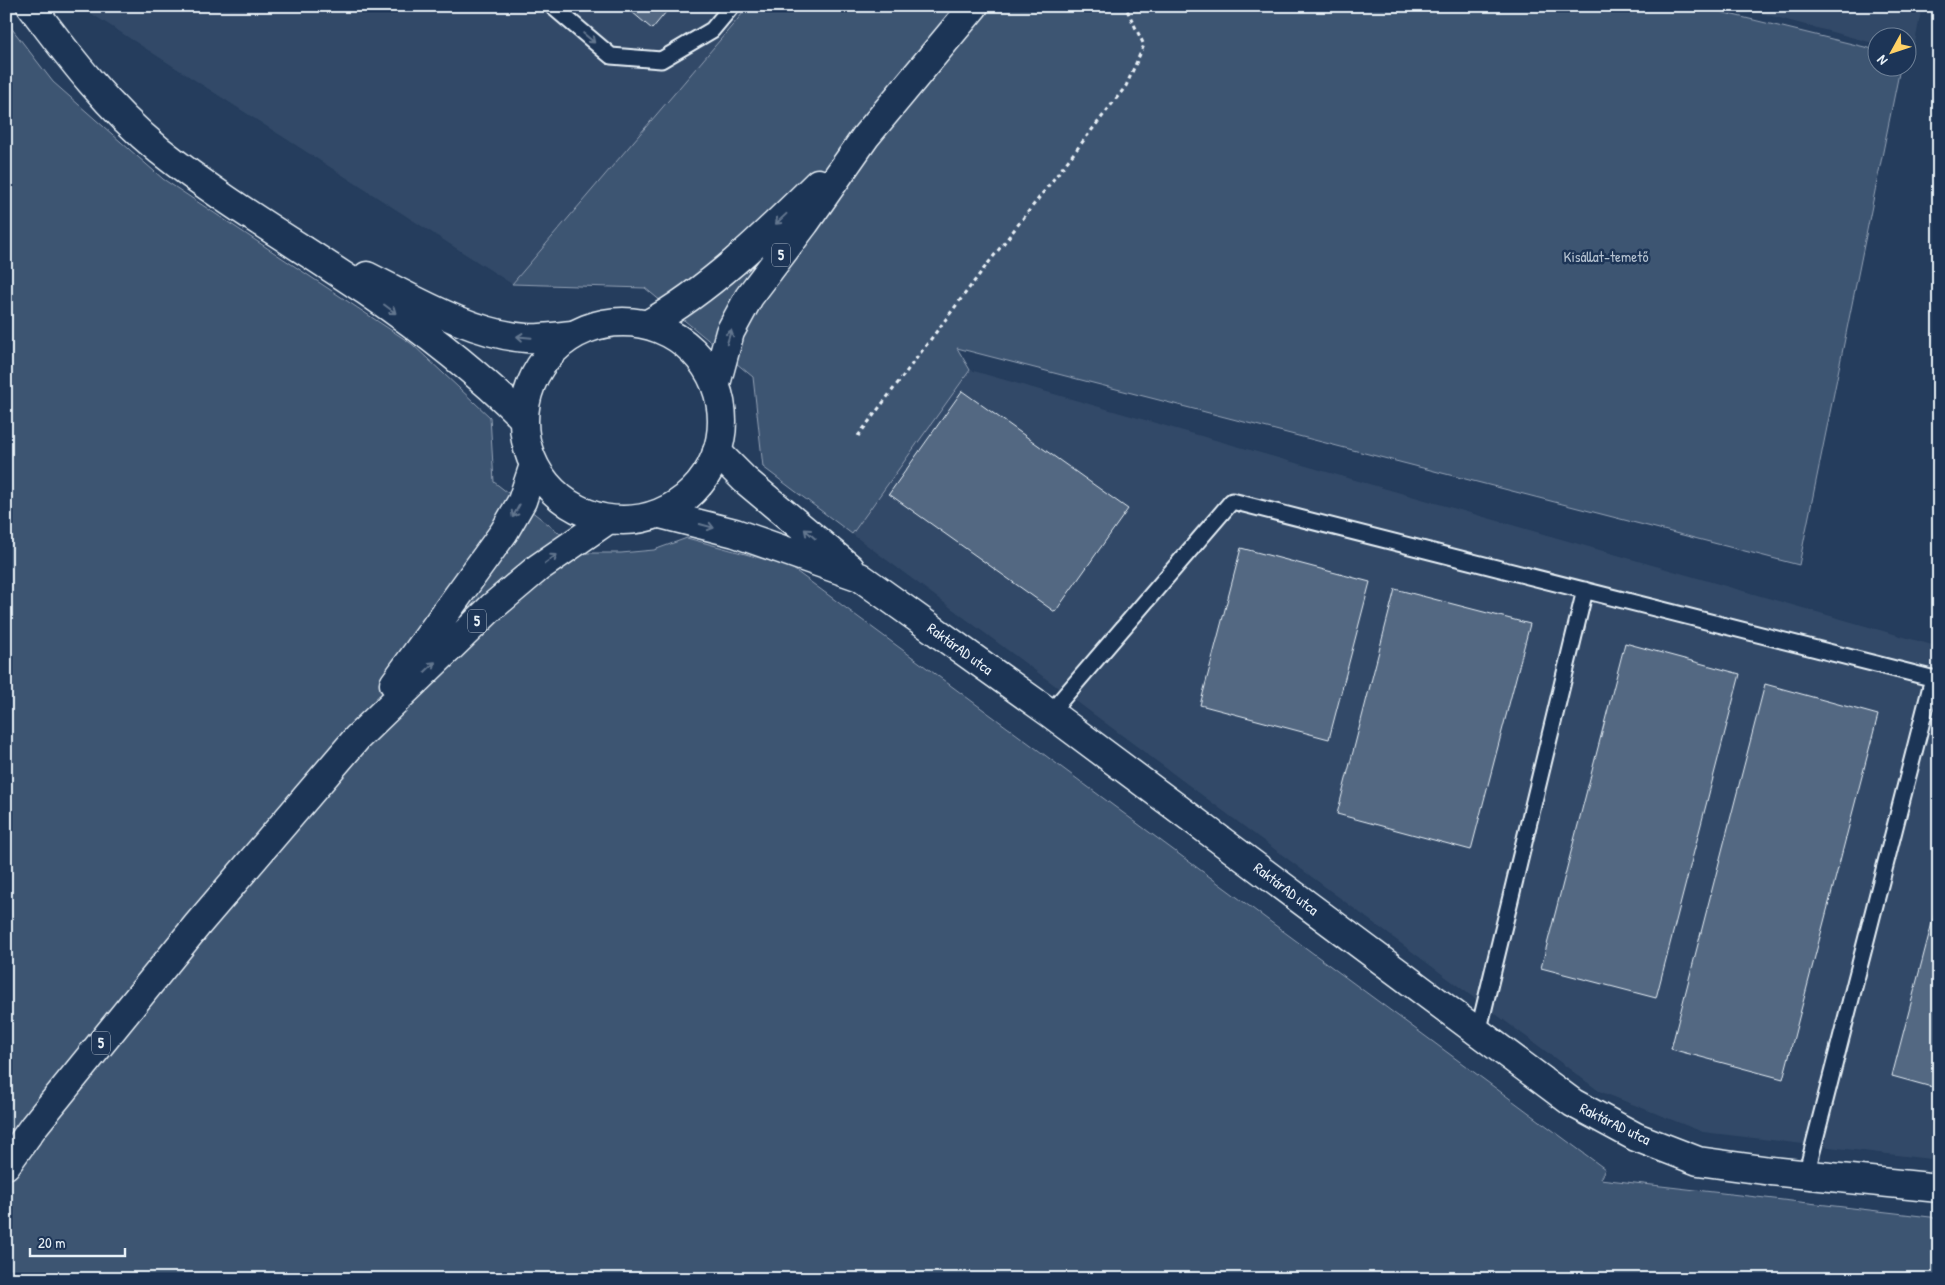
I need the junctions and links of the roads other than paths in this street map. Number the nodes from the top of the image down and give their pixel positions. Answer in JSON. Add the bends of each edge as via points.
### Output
{"nodes":[{"id":1,"x":31,"y":6,"type":"edge"},
{"id":2,"x":552,"y":6,"type":"edge"},
{"id":3,"x":732,"y":6,"type":"edge"},
{"id":4,"x":974,"y":6,"type":"edge"},
{"id":5,"x":866,"y":136,"type":"junction"},
{"id":6,"x":277,"y":232,"type":"junction"},
{"id":7,"x":648,"y":324,"type":"junction"},
{"id":8,"x":572,"y":335,"type":"junction"},
{"id":9,"x":716,"y":384,"type":"junction"},
{"id":10,"x":522,"y":417,"type":"junction"},
{"id":11,"x":718,"y":452,"type":"junction"},
{"id":12,"x":534,"y":465,"type":"junction"},
{"id":13,"x":660,"y":514,"type":"junction"},
{"id":14,"x":609,"y":519,"type":"junction"},
{"id":15,"x":860,"y":578,"type":"junction"},
{"id":16,"x":1585,"y":590,"type":"junction"},
{"id":17,"x":1936,"y":679,"type":"edge"},
{"id":18,"x":1050,"y":713,"type":"junction"},
{"id":19,"x":357,"y":738,"type":"junction"},
{"id":20,"x":1478,"y":1032,"type":"junction"},
{"id":21,"x":6,"y":1165,"type":"edge"},
{"id":22,"x":1806,"y":1175,"type":"junction"},
{"id":23,"x":1939,"y":1188,"type":"edge"}],
"edges":[{"from":1,"to":6,"type":"main road","via":[[113,108],[160,150]]},
{"from":2,"to":3,"type":"lane","one_way":true,"via":[[611,56],[661,60],[712,30]]},
{"from":4,"to":5,"type":"main road","number":"5"},
{"from":5,"to":7,"type":"main road","number":"5","one_way":true,"via":[[740,257],[668,313]]},
{"from":9,"to":5,"type":"main road","number":"5","one_way":true,"via":[[730,332],[750,297]]},
{"from":8,"to":6,"type":"main road","one_way":true,"via":[[528,338],[492,332],[438,311]]},
{"from":6,"to":10,"type":"main road","one_way":true,"via":[[367,292],[438,345],[498,393]]},
{"from":7,"to":8,"type":"main road","via":[[609,322]]},
{"from":7,"to":9,"type":"main road","via":[[670,332],[689,346],[705,364]]},
{"from":8,"to":10,"type":"main road","via":[[539,367],[529,388]]},
{"from":9,"to":11,"type":"main road","via":[[723,410]]},
{"from":10,"to":12,"type":"main road"},
{"from":11,"to":13,"type":"main road","via":[[702,483],[683,501]]},
{"from":15,"to":11,"type":"main road","one_way":true,"via":[[745,480]]},
{"from":12,"to":14,"type":"main road","via":[[557,496],[590,515]]},
{"from":12,"to":19,"type":"main road","number":"5","one_way":true,"via":[[522,501],[504,532]]},
{"from":13,"to":14,"type":"main road","via":[[634,520]]},
{"from":13,"to":15,"type":"main road","name":"RaktárAD utca","one_way":true,"via":[[735,534]]},
{"from":19,"to":14,"type":"main road","number":"5","one_way":true,"via":[[492,607],[538,568]]},
{"from":15,"to":18,"type":"main road","name":"RaktárAD utca"},
{"from":16,"to":17,"type":"lane"},
{"from":16,"to":18,"type":"lane","via":[[1232,500]]},
{"from":16,"to":20,"type":"lane"},
{"from":17,"to":22,"type":"lane"},
{"from":18,"to":20,"type":"main road","name":"RaktárAD utca"},
{"from":19,"to":21,"type":"main road","number":"5","via":[[95,1049]]},
{"from":20,"to":22,"type":"main road","name":"RaktárAD utca","via":[[1573,1103],[1636,1137],[1698,1161]]},
{"from":22,"to":23,"type":"main road","name":"RaktárAD utca"}]}
